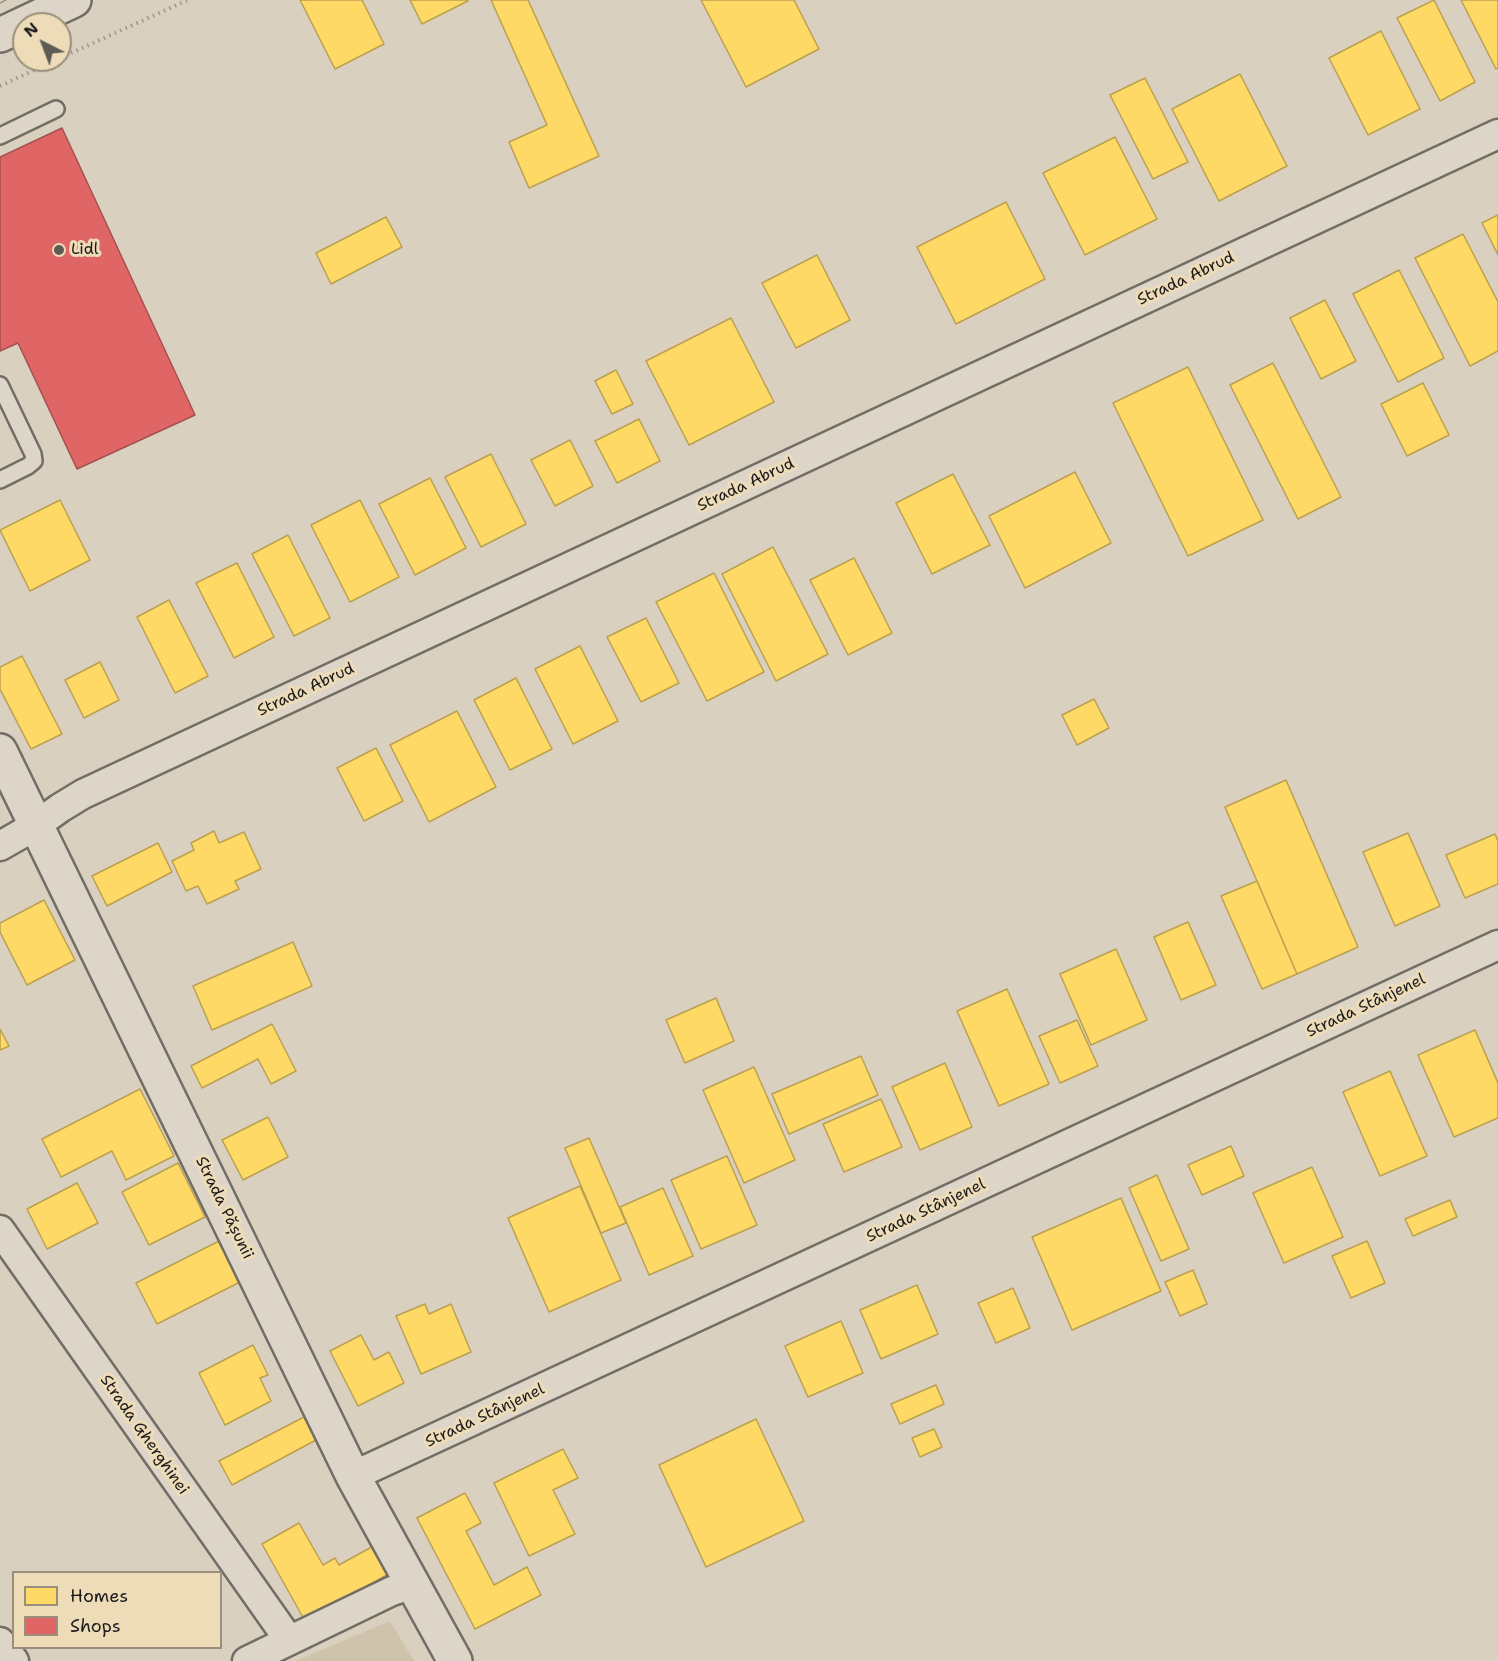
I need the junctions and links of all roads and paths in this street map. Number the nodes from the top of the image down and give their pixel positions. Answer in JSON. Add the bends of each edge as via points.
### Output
{"nodes":[{"id":1,"x":74,"y":0,"type":"edge"},
{"id":2,"x":188,"y":0,"type":"edge"},
{"id":3,"x":0,"y":35,"type":"edge"},
{"id":4,"x":72,"y":53,"type":"edge"},
{"id":5,"x":30,"y":72,"type":"edge"},
{"id":6,"x":0,"y":86,"type":"edge"},
{"id":7,"x":56,"y":110,"type":"dead end"},
{"id":8,"x":1498,"y":134,"type":"edge"},
{"id":9,"x":0,"y":136,"type":"edge"},
{"id":10,"x":0,"y":385,"type":"edge"},
{"id":11,"x":0,"y":480,"type":"edge"},
{"id":12,"x":0,"y":751,"type":"edge"},
{"id":13,"x":35,"y":826,"type":"junction"},
{"id":14,"x":0,"y":846,"type":"edge"},
{"id":15,"x":1498,"y":945,"type":"edge"},
{"id":16,"x":0,"y":1230,"type":"edge"},
{"id":17,"x":353,"y":1476,"type":"junction"},
{"id":18,"x":412,"y":1584,"type":"junction"},
{"id":19,"x":289,"y":1640,"type":"junction"},
{"id":20,"x":0,"y":1642,"type":"edge"},
{"id":21,"x":14,"y":1661,"type":"edge"},
{"id":22,"x":247,"y":1661,"type":"edge"},
{"id":23,"x":455,"y":1661,"type":"edge"}],
"edges":[{"from":1,"to":3,"type":"street"},
{"from":2,"to":4,"type":"path"},
{"from":5,"to":6,"type":"path"},
{"from":7,"to":9,"type":"lane"},
{"from":8,"to":13,"type":"street","name":"Strada Abrud","via":[[84,794]]},
{"from":10,"to":11,"type":"lane","via":[[34,461]]},
{"from":12,"to":13,"type":"street","name":"Strada Pășunii"},
{"from":13,"to":14,"type":"street","name":"Strada Abrud"},
{"from":13,"to":17,"type":"street","name":"Strada Pășunii"},
{"from":15,"to":17,"type":"street","name":"Strada Stânjenel"},
{"from":16,"to":19,"type":"street","name":"Strada Gherghinei"},
{"from":17,"to":18,"type":"street","name":"Strada Pășunii"},
{"from":18,"to":19,"type":"street"},
{"from":18,"to":23,"type":"street","name":"Strada Pășunii"},
{"from":19,"to":22,"type":"street"},
{"from":20,"to":21,"type":"street"}]}
